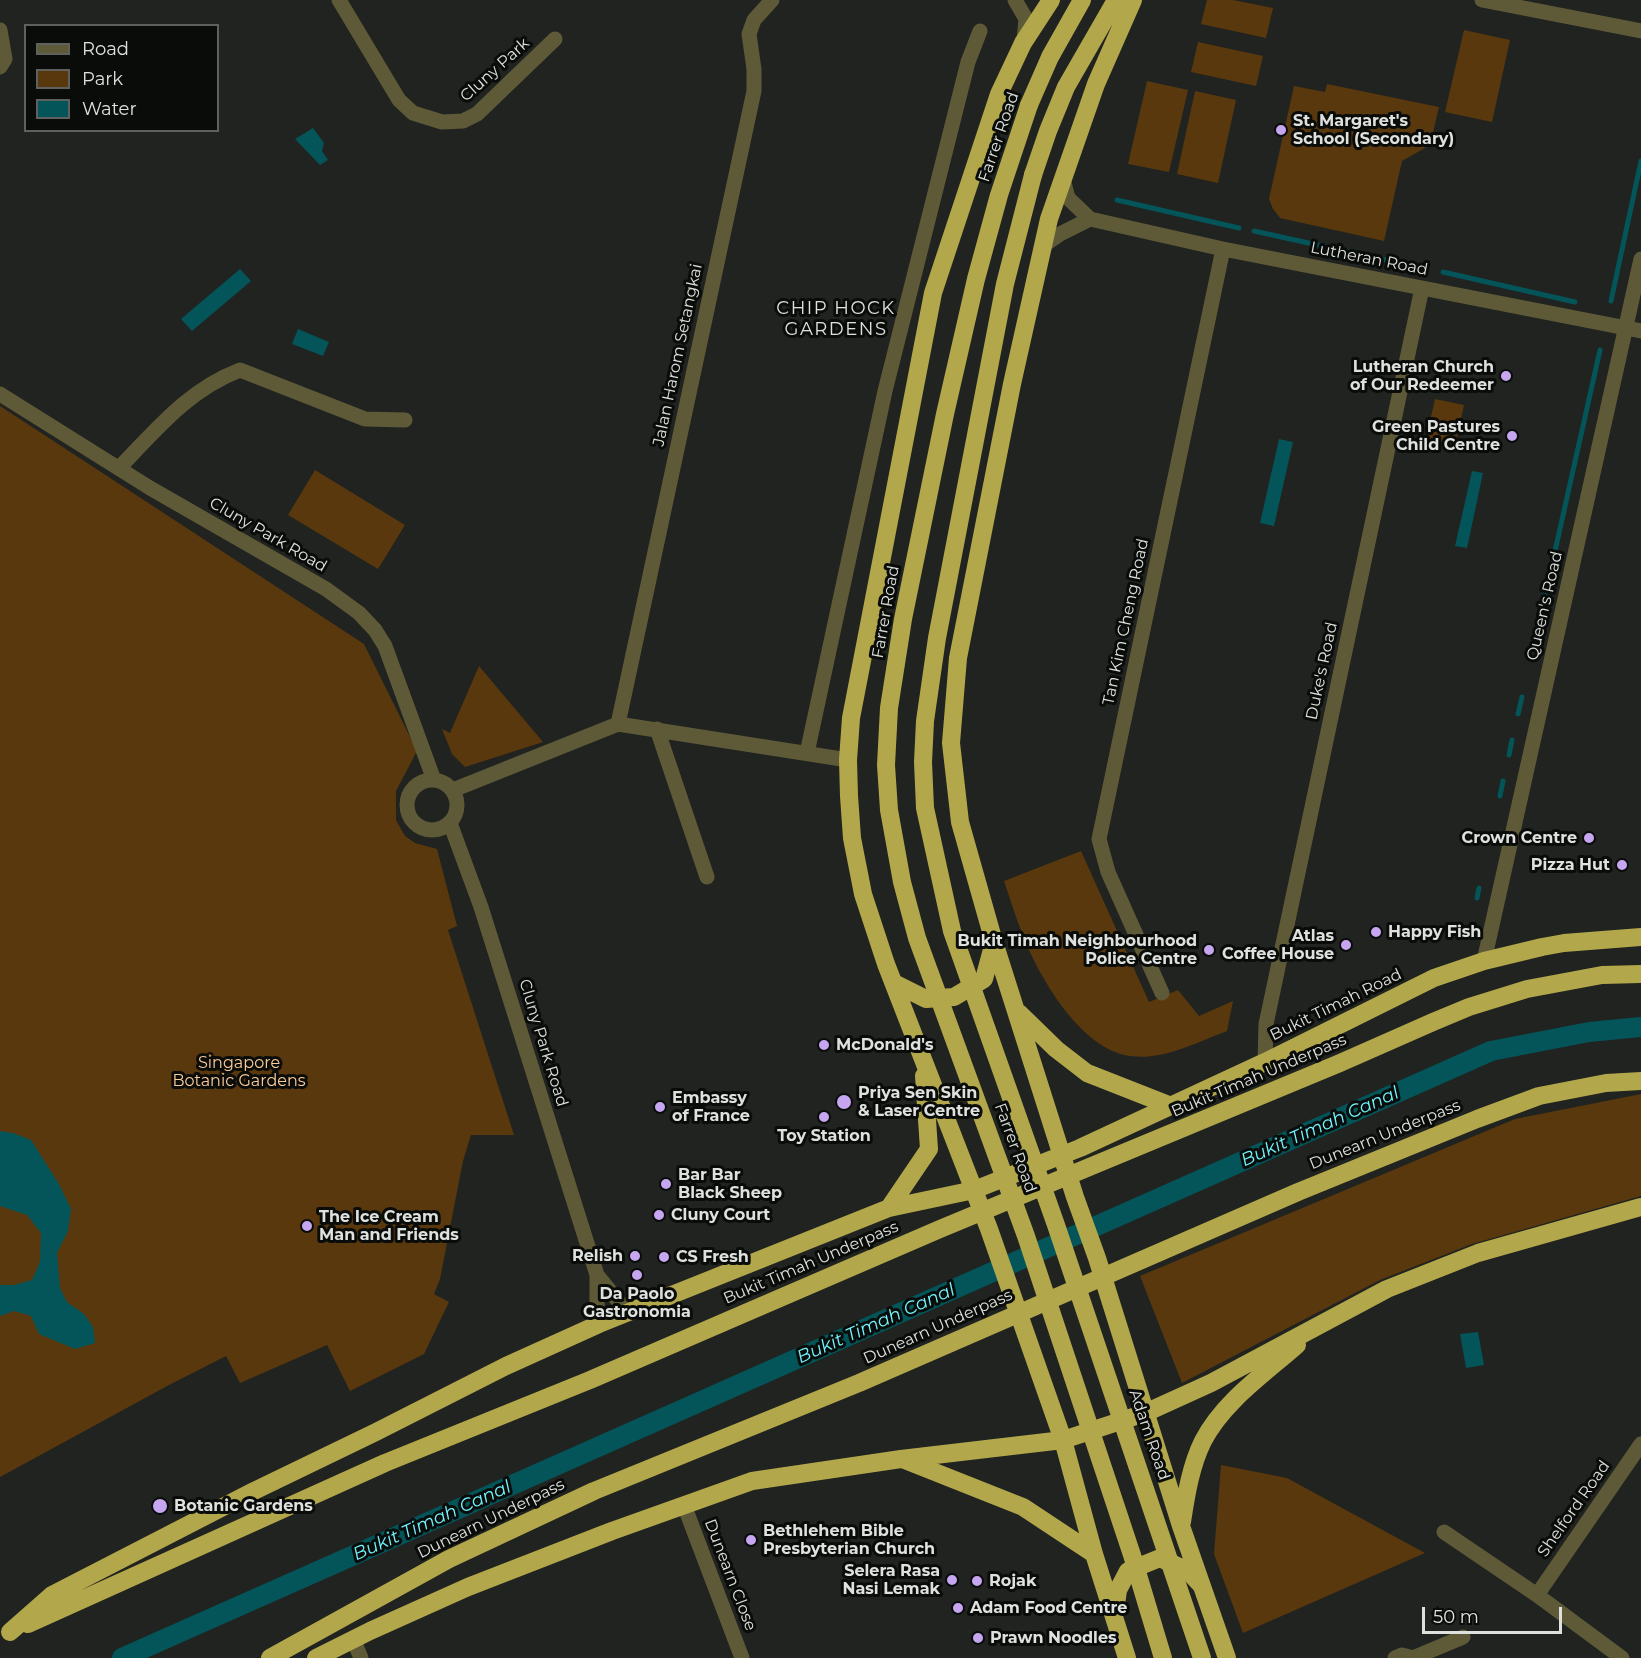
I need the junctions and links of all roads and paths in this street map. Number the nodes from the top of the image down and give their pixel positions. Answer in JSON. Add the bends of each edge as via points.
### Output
{"nodes":[{"id":1,"x":339,"y":0,"type":"edge"},
{"id":2,"x":772,"y":0,"type":"edge"},
{"id":3,"x":1015,"y":0,"type":"edge"},
{"id":4,"x":1051,"y":0,"type":"edge"},
{"id":5,"x":1082,"y":0,"type":"edge"},
{"id":6,"x":1116,"y":0,"type":"edge"},
{"id":7,"x":1133,"y":0,"type":"edge"},
{"id":8,"x":1482,"y":0,"type":"edge"},
{"id":9,"x":0,"y":30,"type":"edge"},
{"id":10,"x":980,"y":31,"type":"dead end"},
{"id":11,"x":1641,"y":31,"type":"edge"},
{"id":12,"x":555,"y":39,"type":"dead end"},
{"id":13,"x":1023,"y":43,"type":"junction"},
{"id":14,"x":0,"y":67,"type":"edge"},
{"id":15,"x":1063,"y":179,"type":"junction"},
{"id":16,"x":1090,"y":219,"type":"junction"},
{"id":17,"x":1044,"y":245,"type":"junction"},
{"id":18,"x":1223,"y":249,"type":"junction"},
{"id":19,"x":1641,"y":259,"type":"edge"},
{"id":20,"x":1422,"y":288,"type":"junction"},
{"id":21,"x":1634,"y":330,"type":"edge"},
{"id":22,"x":0,"y":394,"type":"edge"},
{"id":23,"x":405,"y":420,"type":"dead end"},
{"id":24,"x":119,"y":468,"type":"junction"},
{"id":25,"x":618,"y":724,"type":"junction"},
{"id":26,"x":657,"y":729,"type":"junction"},
{"id":27,"x":807,"y":753,"type":"junction"},
{"id":28,"x":848,"y":760,"type":"junction"},
{"id":29,"x":434,"y":780,"type":"junction"},
{"id":30,"x":453,"y":790,"type":"junction"},
{"id":31,"x":450,"y":823,"type":"junction"},
{"id":32,"x":707,"y":877,"type":"dead end"},
{"id":33,"x":1641,"y":937,"type":"edge"},
{"id":34,"x":994,"y":942,"type":"junction"},
{"id":35,"x":1484,"y":962,"type":"junction"},
{"id":36,"x":1641,"y":974,"type":"edge"},
{"id":37,"x":894,"y":983,"type":"junction"},
{"id":38,"x":1162,"y":993,"type":"dead end"},
{"id":39,"x":1017,"y":1011,"type":"junction"},
{"id":40,"x":923,"y":1060,"type":"junction"},
{"id":41,"x":1265,"y":1062,"type":"junction"},
{"id":42,"x":1641,"y":1081,"type":"edge"},
{"id":43,"x":1171,"y":1106,"type":"junction"},
{"id":44,"x":1061,"y":1154,"type":"junction"},
{"id":45,"x":974,"y":1190,"type":"junction"},
{"id":46,"x":1641,"y":1207,"type":"edge"},
{"id":47,"x":890,"y":1208,"type":"junction"},
{"id":48,"x":1056,"y":1225,"type":"joint"},
{"id":49,"x":597,"y":1275,"type":"junction"},
{"id":50,"x":628,"y":1313,"type":"junction"},
{"id":51,"x":599,"y":1324,"type":"junction"},
{"id":52,"x":1318,"y":1326,"type":"junction"},
{"id":53,"x":1145,"y":1413,"type":"junction"},
{"id":54,"x":1063,"y":1440,"type":"junction"},
{"id":55,"x":1641,"y":1444,"type":"edge"},
{"id":56,"x":901,"y":1459,"type":"junction"},
{"id":57,"x":684,"y":1505,"type":"junction"},
{"id":58,"x":1181,"y":1526,"type":"junction"},
{"id":59,"x":1444,"y":1532,"type":"dead end"},
{"id":60,"x":1095,"y":1554,"type":"junction"},
{"id":61,"x":1204,"y":1588,"type":"junction"},
{"id":62,"x":1537,"y":1595,"type":"junction"},
{"id":63,"x":1114,"y":1617,"type":"junction"},
{"id":64,"x":5,"y":1635,"type":"edge"},
{"id":65,"x":1463,"y":1637,"type":"dead end"},
{"id":66,"x":354,"y":1639,"type":"junction"},
{"id":67,"x":270,"y":1658,"type":"edge"},
{"id":68,"x":316,"y":1658,"type":"edge"},
{"id":69,"x":361,"y":1658,"type":"edge"},
{"id":70,"x":742,"y":1658,"type":"edge"},
{"id":71,"x":1127,"y":1658,"type":"edge"},
{"id":72,"x":1163,"y":1658,"type":"edge"},
{"id":73,"x":1202,"y":1658,"type":"edge"},
{"id":74,"x":1227,"y":1658,"type":"edge"},
{"id":75,"x":1395,"y":1658,"type":"edge"},
{"id":76,"x":1622,"y":1658,"type":"edge"}],
"edges":[{"from":1,"to":12,"type":"street","name":"Cluny Park","via":[[399,100],[413,113],[442,122],[463,121],[477,114]]},
{"from":2,"to":25,"type":"street","name":"Jalan Harom Setangkai","via":[[754,20],[748,34],[754,91]]},
{"from":3,"to":13,"type":"street","via":[[1026,19]]},
{"from":4,"to":13,"type":"highway"},
{"from":5,"to":72,"type":"highway","name":"Farrer Road","bridge":true,"via":[[1029,105],[982,258],[903,619],[889,708],[886,765],[889,810],[902,882],[918,938],[1026,1236]]},
{"from":6,"to":48,"type":"highway","name":"Farrer Road","bridge":true,"via":[[1066,87],[1048,131],[1005,284],[937,638],[922,762],[925,808],[952,931]]},
{"from":7,"to":15,"type":"highway","via":[[1096,84]]},
{"from":8,"to":11,"type":"street"},
{"from":9,"to":14,"type":"street","via":[[5,59]]},
{"from":10,"to":27,"type":"street","via":[[968,62],[885,391]]},
{"from":13,"to":28,"type":"highway","via":[[999,94],[933,293],[850,717]]},
{"from":15,"to":16,"type":"street","via":[[1068,198]]},
{"from":15,"to":17,"type":"highway"},
{"from":16,"to":17,"type":"street"},
{"from":16,"to":18,"type":"street","name":"Lutheran Road"},
{"from":17,"to":34,"type":"highway","via":[[958,658],[951,743],[960,822]]},
{"from":18,"to":20,"type":"street","name":"Lutheran Road"},
{"from":18,"to":38,"type":"street","name":"Tan Kim Cheng Road","via":[[1099,839],[1108,872]]},
{"from":19,"to":21,"type":"street","name":"Queen's Road"},
{"from":20,"to":21,"type":"street","name":"Lutheran Road"},
{"from":20,"to":41,"type":"street","name":"Duke's Road","via":[[1268,1013]]},
{"from":21,"to":35,"type":"street","name":"Queen's Road"},
{"from":22,"to":24,"type":"street","name":"Cluny Park Road"},
{"from":23,"to":24,"type":"street","via":[[365,419],[240,370],[217,379],[183,402]]},
{"from":24,"to":29,"type":"street","name":"Cluny Park Road","via":[[326,589],[359,613],[385,646]]},
{"from":25,"to":26,"type":"street"},
{"from":25,"to":30,"type":"street"},
{"from":26,"to":27,"type":"street"},
{"from":26,"to":32,"type":"street"},
{"from":27,"to":28,"type":"street"},
{"from":28,"to":37,"type":"highway","via":[[852,838],[863,894]]},
{"from":29,"to":30,"type":"street"},
{"from":29,"to":31,"type":"street","via":[[414,787],[406,801],[407,812],[425,830],[438,830]]},
{"from":30,"to":31,"type":"street","via":[[458,807]]},
{"from":31,"to":49,"type":"street","name":"Cluny Park Road","via":[[481,907]]},
{"from":33,"to":35,"type":"highway","name":"Bukit Timah Road","via":[[1564,943]]},
{"from":34,"to":37,"type":"highway","via":[[984,979],[954,997],[926,999]]},
{"from":34,"to":39,"type":"highway"},
{"from":35,"to":41,"type":"highway","name":"Bukit Timah Road","via":[[1434,978]]},
{"from":36,"to":64,"type":"highway","name":"Bukit Timah Underpass","via":[[1602,975],[1527,989],[1469,1007],[385,1463]]},
{"from":37,"to":40,"type":"highway"},
{"from":39,"to":43,"type":"highway","via":[[1087,1073]]},
{"from":39,"to":44,"type":"highway"},
{"from":40,"to":45,"type":"highway"},
{"from":40,"to":47,"type":"highway","via":[[929,1149]]},
{"from":41,"to":43,"type":"highway","name":"Bukit Timah Road"},
{"from":42,"to":67,"type":"highway","name":"Dunearn Underpass","via":[[1606,1083],[1539,1096],[1298,1192],[859,1383],[594,1491],[449,1559]]},
{"from":43,"to":44,"type":"highway","name":"Bukit Timah Road"},
{"from":44,"to":45,"type":"highway","name":"Bukit Timah Road"},
{"from":44,"to":53,"type":"highway"},
{"from":45,"to":47,"type":"highway","name":"Bukit Timah Road"},
{"from":45,"to":54,"type":"highway"},
{"from":46,"to":52,"type":"highway","via":[[1478,1252],[1387,1289]]},
{"from":47,"to":50,"type":"highway","name":"Bukit Timah Road"},
{"from":48,"to":73,"type":"highway","name":"Adam Road","bridge":true},
{"from":49,"to":50,"type":"street","name":"Cluny Park Road"},
{"from":49,"to":51,"type":"street","name":"Cluny Park Road"},
{"from":50,"to":51,"type":"highway","name":"Bukit Timah Road"},
{"from":51,"to":64,"type":"highway","name":"Bukit Timah Road","via":[[506,1366],[52,1595]]},
{"from":52,"to":53,"type":"highway"},
{"from":52,"to":58,"type":"highway","via":[[1224,1411],[1203,1442],[1188,1487]]},
{"from":53,"to":54,"type":"highway"},
{"from":53,"to":58,"type":"highway"},
{"from":54,"to":56,"type":"highway"},
{"from":54,"to":60,"type":"highway"},
{"from":55,"to":62,"type":"street","name":"Shelford Road"},
{"from":56,"to":57,"type":"highway","via":[[752,1481]]},
{"from":56,"to":60,"type":"highway","via":[[1023,1507]]},
{"from":57,"to":66,"type":"highway","via":[[468,1587]]},
{"from":57,"to":70,"type":"street","name":"Dunearn Close"},
{"from":58,"to":61,"type":"highway"},
{"from":59,"to":62,"type":"street"},
{"from":60,"to":63,"type":"highway"},
{"from":61,"to":63,"type":"highway","via":[[1188,1571],[1160,1558],[1128,1570],[1118,1590]]},
{"from":61,"to":74,"type":"highway"},
{"from":62,"to":76,"type":"street"},
{"from":63,"to":71,"type":"highway"},
{"from":65,"to":75,"type":"street","via":[[1413,1658]]},
{"from":66,"to":68,"type":"highway"},
{"from":66,"to":69,"type":"street"}]}
